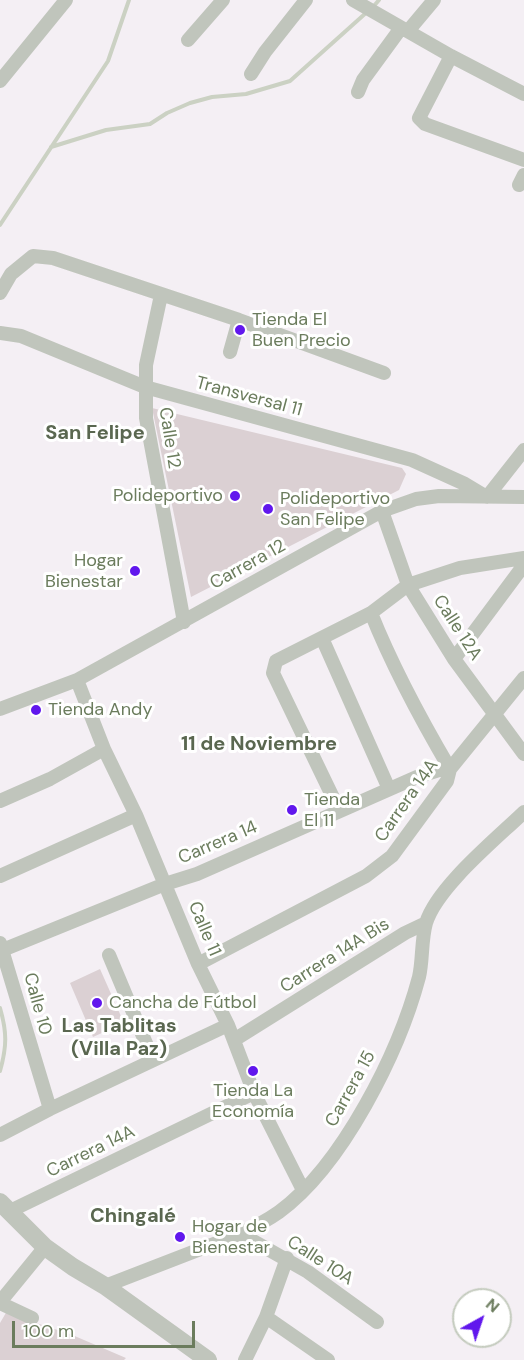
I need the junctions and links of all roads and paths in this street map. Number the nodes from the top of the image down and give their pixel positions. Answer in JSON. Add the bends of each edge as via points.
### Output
{"nodes":[{"id":1,"x":66,"y":0,"type":"edge"},
{"id":2,"x":223,"y":0,"type":"edge"},
{"id":3,"x":306,"y":0,"type":"edge"},
{"id":4,"x":353,"y":0,"type":"edge"},
{"id":5,"x":434,"y":0,"type":"edge"},
{"id":6,"x":405,"y":29,"type":"junction"},
{"id":7,"x":188,"y":40,"type":"dead end"},
{"id":8,"x":451,"y":56,"type":"junction"},
{"id":9,"x":251,"y":74,"type":"dead end"},
{"id":10,"x":0,"y":81,"type":"edge"},
{"id":11,"x":358,"y":92,"type":"dead end"},
{"id":12,"x":524,"y":94,"type":"edge"},
{"id":13,"x":524,"y":160,"type":"edge"},
{"id":14,"x":0,"y":293,"type":"edge"},
{"id":15,"x":161,"y":296,"type":"junction"},
{"id":16,"x":239,"y":320,"type":"junction"},
{"id":17,"x":0,"y":333,"type":"edge"},
{"id":18,"x":230,"y":351,"type":"dead end"},
{"id":19,"x":384,"y":373,"type":"dead end"},
{"id":20,"x":145,"y":387,"type":"junction"},
{"id":21,"x":524,"y":450,"type":"edge"},
{"id":22,"x":441,"y":472,"type":"junction"},
{"id":23,"x":439,"y":496,"type":"junction"},
{"id":24,"x":487,"y":497,"type":"junction"},
{"id":25,"x":524,"y":497,"type":"edge"},
{"id":26,"x":382,"y":511,"type":"junction"},
{"id":27,"x":524,"y":558,"type":"edge"},
{"id":28,"x":524,"y":565,"type":"edge"},
{"id":29,"x":408,"y":585,"type":"junction"},
{"id":30,"x":371,"y":613,"type":"junction"},
{"id":31,"x":184,"y":622,"type":"junction"},
{"id":32,"x":322,"y":638,"type":"junction"},
{"id":33,"x":454,"y":659,"type":"junction"},
{"id":34,"x":524,"y":678,"type":"edge"},
{"id":35,"x":77,"y":680,"type":"junction"},
{"id":36,"x":0,"y":709,"type":"edge"},
{"id":37,"x":494,"y":715,"type":"junction"},
{"id":38,"x":104,"y":749,"type":"junction"},
{"id":39,"x":524,"y":754,"type":"edge"},
{"id":40,"x":450,"y":769,"type":"junction"},
{"id":41,"x":389,"y":789,"type":"junction"},
{"id":42,"x":0,"y":801,"type":"edge"},
{"id":43,"x":339,"y":810,"type":"junction"},
{"id":44,"x":524,"y":812,"type":"edge"},
{"id":45,"x":136,"y":815,"type":"junction"},
{"id":46,"x":0,"y":876,"type":"edge"},
{"id":47,"x":165,"y":884,"type":"junction"},
{"id":48,"x":426,"y":923,"type":"junction"},
{"id":49,"x":1,"y":948,"type":"edge"},
{"id":50,"x":109,"y":955,"type":"dead end"},
{"id":51,"x":198,"y":964,"type":"junction"},
{"id":52,"x":228,"y":1025,"type":"junction"},
{"id":53,"x":234,"y":1040,"type":"junction"},
{"id":54,"x":153,"y":1060,"type":"junction"},
{"id":55,"x":254,"y":1094,"type":"junction"},
{"id":56,"x":50,"y":1109,"type":"junction"},
{"id":57,"x":0,"y":1135,"type":"edge"},
{"id":58,"x":303,"y":1190,"type":"junction"},
{"id":59,"x":5,"y":1207,"type":"edge"},
{"id":60,"x":241,"y":1234,"type":"junction"},
{"id":61,"x":45,"y":1247,"type":"junction"},
{"id":62,"x":287,"y":1258,"type":"junction"},
{"id":63,"x":105,"y":1286,"type":"junction"},
{"id":64,"x":0,"y":1303,"type":"edge"},
{"id":65,"x":266,"y":1317,"type":"junction"},
{"id":66,"x":32,"y":1318,"type":"dead end"},
{"id":67,"x":377,"y":1322,"type":"dead end"},
{"id":68,"x":208,"y":1360,"type":"edge"},
{"id":69,"x":245,"y":1360,"type":"edge"},
{"id":70,"x":329,"y":1360,"type":"edge"}],
"edges":[{"from":1,"to":10,"type":"street"},
{"from":2,"to":7,"type":"street"},
{"from":3,"to":9,"type":"street"},
{"from":4,"to":6,"type":"street"},
{"from":5,"to":6,"type":"street"},
{"from":6,"to":8,"type":"street"},
{"from":6,"to":11,"type":"street","via":[[363,80]]},
{"from":8,"to":12,"type":"street"},
{"from":8,"to":13,"type":"street","via":[[419,118],[425,124]]},
{"from":14,"to":15,"type":"street","via":[[11,274],[33,256],[53,258]]},
{"from":15,"to":16,"type":"street"},
{"from":15,"to":20,"type":"street","name":"Calle 12"},
{"from":16,"to":18,"type":"street"},
{"from":16,"to":19,"type":"street"},
{"from":17,"to":20,"type":"street","name":"Transversal 11","via":[[21,336]]},
{"from":20,"to":22,"type":"street","name":"Transversal 11","via":[[412,460]]},
{"from":20,"to":31,"type":"street","name":"Calle 12","via":[[146,418]]},
{"from":21,"to":24,"type":"street"},
{"from":22,"to":23,"type":"street"},
{"from":22,"to":24,"type":"street","name":"Transversal 11"},
{"from":23,"to":24,"type":"street","name":"Carrera 12"},
{"from":23,"to":26,"type":"street","name":"Carrera 12"},
{"from":24,"to":25,"type":"street","name":"Carrera 12"},
{"from":26,"to":29,"type":"street","name":"Calle 12A"},
{"from":26,"to":31,"type":"street","name":"Carrera 12"},
{"from":27,"to":29,"type":"street","via":[[460,568]]},
{"from":28,"to":33,"type":"street"},
{"from":29,"to":30,"type":"street"},
{"from":29,"to":33,"type":"street","name":"Calle 12A"},
{"from":30,"to":32,"type":"street"},
{"from":30,"to":40,"type":"street","via":[[387,655]]},
{"from":31,"to":35,"type":"street","name":"Carrera 12"},
{"from":32,"to":41,"type":"street"},
{"from":32,"to":43,"type":"street","via":[[276,661],[273,673]]},
{"from":33,"to":37,"type":"street","name":"Calle 12A"},
{"from":34,"to":37,"type":"street","name":"Carrera 14A"},
{"from":35,"to":36,"type":"street","name":"Carrera 12"},
{"from":35,"to":38,"type":"street","name":"Calle 11"},
{"from":37,"to":39,"type":"street","name":"Calle 12A"},
{"from":37,"to":40,"type":"street","name":"Carrera 14A"},
{"from":38,"to":42,"type":"street"},
{"from":38,"to":45,"type":"street","name":"Calle 11"},
{"from":40,"to":41,"type":"street","name":"Carrera 14"},
{"from":40,"to":51,"type":"street","name":"Carrera 14A","via":[[447,780],[392,856],[366,876]]},
{"from":41,"to":43,"type":"street","name":"Carrera 14"},
{"from":43,"to":47,"type":"street","name":"Carrera 14","via":[[197,874]]},
{"from":44,"to":48,"type":"street","name":"Carrera 15","via":[[459,876],[438,900]]},
{"from":45,"to":46,"type":"street"},
{"from":45,"to":47,"type":"street","name":"Calle 11"},
{"from":47,"to":49,"type":"street","name":"Carrera 14"},
{"from":47,"to":51,"type":"street","name":"Calle 11"},
{"from":48,"to":53,"type":"street","name":"Carrera 14A Bis"},
{"from":48,"to":58,"type":"street","name":"Carrera 15","via":[[419,977],[395,1046],[328,1163]]},
{"from":49,"to":56,"type":"street","name":"Calle 10"},
{"from":50,"to":54,"type":"street"},
{"from":51,"to":52,"type":"street","name":"Calle 11"},
{"from":52,"to":53,"type":"street","name":"Calle 11"},
{"from":52,"to":54,"type":"street"},
{"from":53,"to":55,"type":"street","name":"Calle 11"},
{"from":54,"to":56,"type":"street"},
{"from":55,"to":58,"type":"street","name":"Calle 11"},
{"from":55,"to":59,"type":"street","name":"Carrera 14A"},
{"from":56,"to":57,"type":"street"},
{"from":58,"to":60,"type":"street","name":"Carrera 15","via":[[279,1212]]},
{"from":59,"to":61,"type":"street"},
{"from":60,"to":62,"type":"street","name":"Calle 10A"},
{"from":60,"to":63,"type":"street","name":"Carrera 15"},
{"from":61,"to":63,"type":"street"},
{"from":61,"to":64,"type":"street"},
{"from":62,"to":65,"type":"street"},
{"from":62,"to":67,"type":"street","name":"Calle 10A"},
{"from":63,"to":68,"type":"street"},
{"from":64,"to":66,"type":"street"},
{"from":65,"to":69,"type":"street"},
{"from":65,"to":70,"type":"street"}]}
